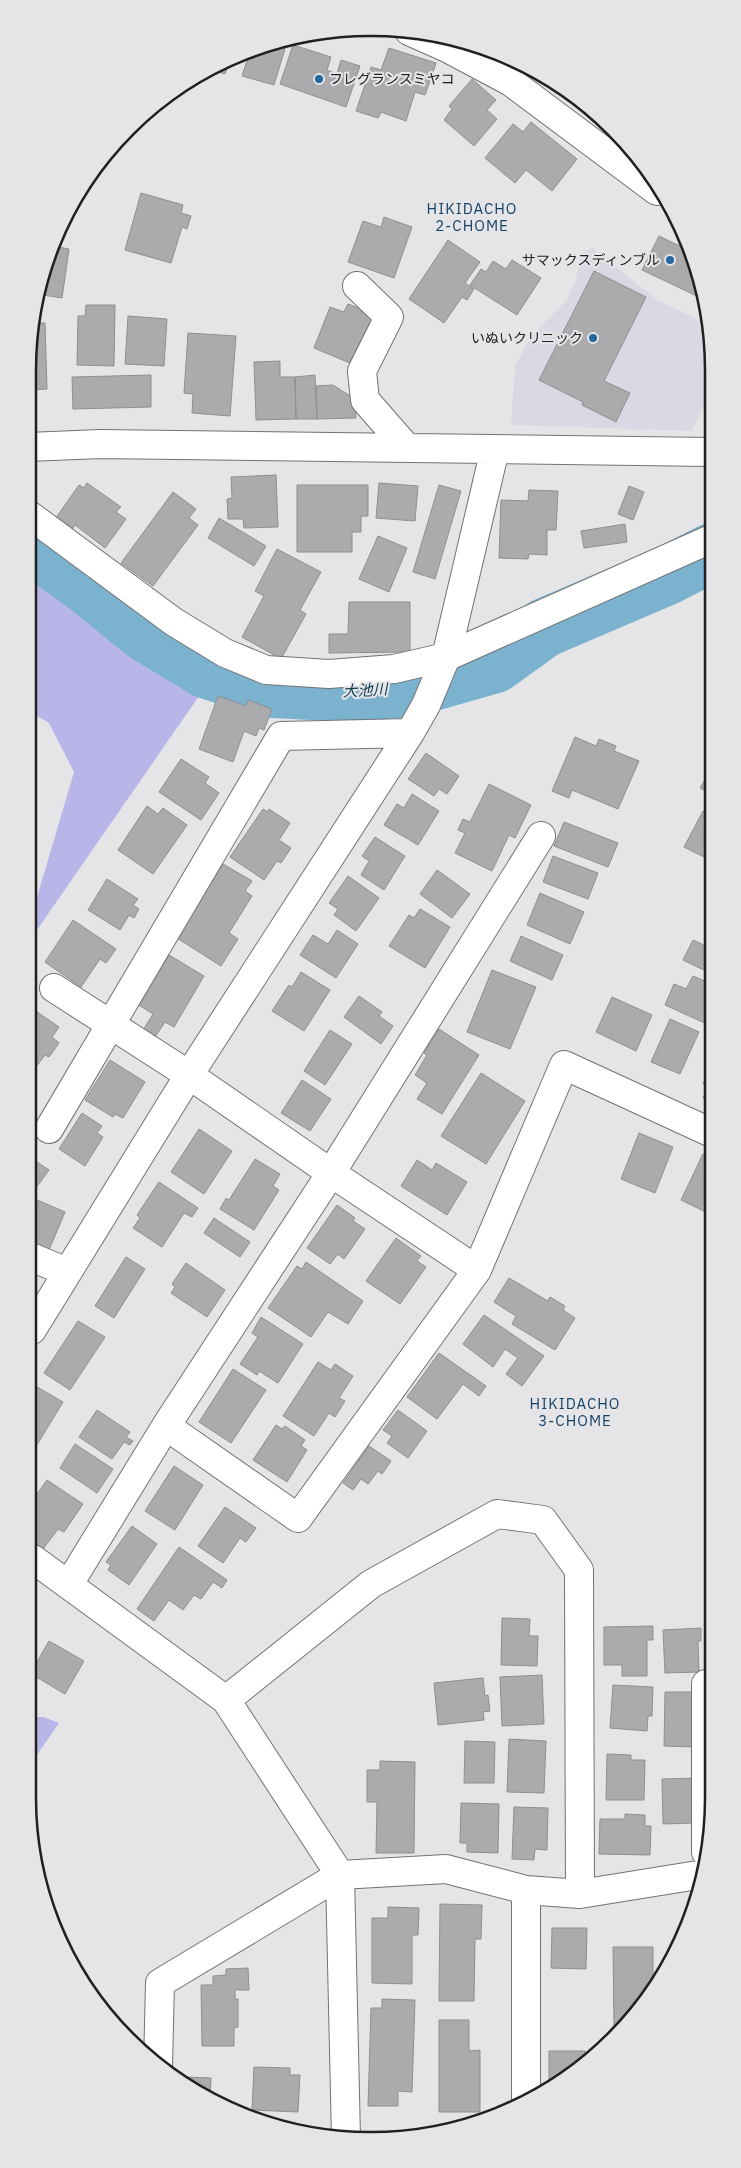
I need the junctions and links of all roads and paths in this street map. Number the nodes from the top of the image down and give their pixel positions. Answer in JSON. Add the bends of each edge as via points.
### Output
{"nodes":[{"id":1,"x":457,"y":48,"type":"edge"},
{"id":2,"x":647,"y":184,"type":"edge"},
{"id":3,"x":357,"y":286,"type":"dead end"},
{"id":4,"x":36,"y":447,"type":"edge"},
{"id":5,"x":407,"y":448,"type":"junction"},
{"id":6,"x":494,"y":449,"type":"junction"},
{"id":7,"x":705,"y":452,"type":"edge"},
{"id":8,"x":36,"y":520,"type":"edge"},
{"id":9,"x":705,"y":542,"type":"edge"},
{"id":10,"x":446,"y":658,"type":"junction"},
{"id":11,"x":410,"y":733,"type":"junction"},
{"id":12,"x":541,"y":836,"type":"dead end"},
{"id":13,"x":54,"y":988,"type":"dead end"},
{"id":14,"x":112,"y":1024,"type":"junction"},
{"id":15,"x":189,"y":1075,"type":"junction"},
{"id":16,"x":49,"y":1129,"type":"dead end"},
{"id":17,"x":705,"y":1129,"type":"edge"},
{"id":18,"x":331,"y":1173,"type":"junction"},
{"id":19,"x":36,"y":1258,"type":"edge"},
{"id":20,"x":476,"y":1270,"type":"junction"},
{"id":21,"x":67,"y":1272,"type":"junction"},
{"id":22,"x":36,"y":1323,"type":"edge"},
{"id":23,"x":166,"y":1426,"type":"junction"},
{"id":24,"x":36,"y":1561,"type":"edge"},
{"id":25,"x":69,"y":1584,"type":"junction"},
{"id":26,"x":226,"y":1700,"type":"junction"},
{"id":27,"x":340,"y":1875,"type":"junction"},
{"id":28,"x":695,"y":1875,"type":"edge"},
{"id":29,"x":526,"y":1890,"type":"junction"},
{"id":30,"x":580,"y":1894,"type":"junction"},
{"id":31,"x":158,"y":2056,"type":"edge"},
{"id":32,"x":526,"y":2093,"type":"edge"},
{"id":33,"x":346,"y":2131,"type":"edge"}],
"edges":[{"from":1,"to":2,"type":"street","via":[[511,82]]},
{"from":3,"to":5,"type":"street","via":[[390,317],[362,371],[365,400]]},
{"from":4,"to":5,"type":"street","via":[[100,444]]},
{"from":5,"to":6,"type":"street"},
{"from":6,"to":7,"type":"street"},
{"from":6,"to":10,"type":"street"},
{"from":8,"to":10,"type":"street","via":[[174,622],[225,653],[266,670],[329,674],[394,669]]},
{"from":9,"to":10,"type":"street"},
{"from":10,"to":11,"type":"street"},
{"from":11,"to":14,"type":"street","via":[[281,736]]},
{"from":11,"to":15,"type":"street"},
{"from":12,"to":18,"type":"street"},
{"from":13,"to":14,"type":"street"},
{"from":14,"to":15,"type":"street"},
{"from":14,"to":16,"type":"street"},
{"from":15,"to":18,"type":"street"},
{"from":15,"to":21,"type":"street"},
{"from":17,"to":20,"type":"street","via":[[564,1065]]},
{"from":18,"to":20,"type":"street"},
{"from":18,"to":23,"type":"street"},
{"from":19,"to":21,"type":"street"},
{"from":20,"to":23,"type":"street","via":[[298,1518]]},
{"from":21,"to":22,"type":"street"},
{"from":23,"to":25,"type":"street"},
{"from":24,"to":25,"type":"street"},
{"from":25,"to":26,"type":"street"},
{"from":26,"to":27,"type":"street"},
{"from":26,"to":30,"type":"street","via":[[371,1584],[496,1514],[543,1520],[579,1570]]},
{"from":27,"to":29,"type":"street","via":[[446,1869]]},
{"from":27,"to":31,"type":"street","via":[[160,1984]]},
{"from":27,"to":33,"type":"street"},
{"from":28,"to":30,"type":"street"},
{"from":29,"to":30,"type":"street"},
{"from":29,"to":32,"type":"street"}]}
